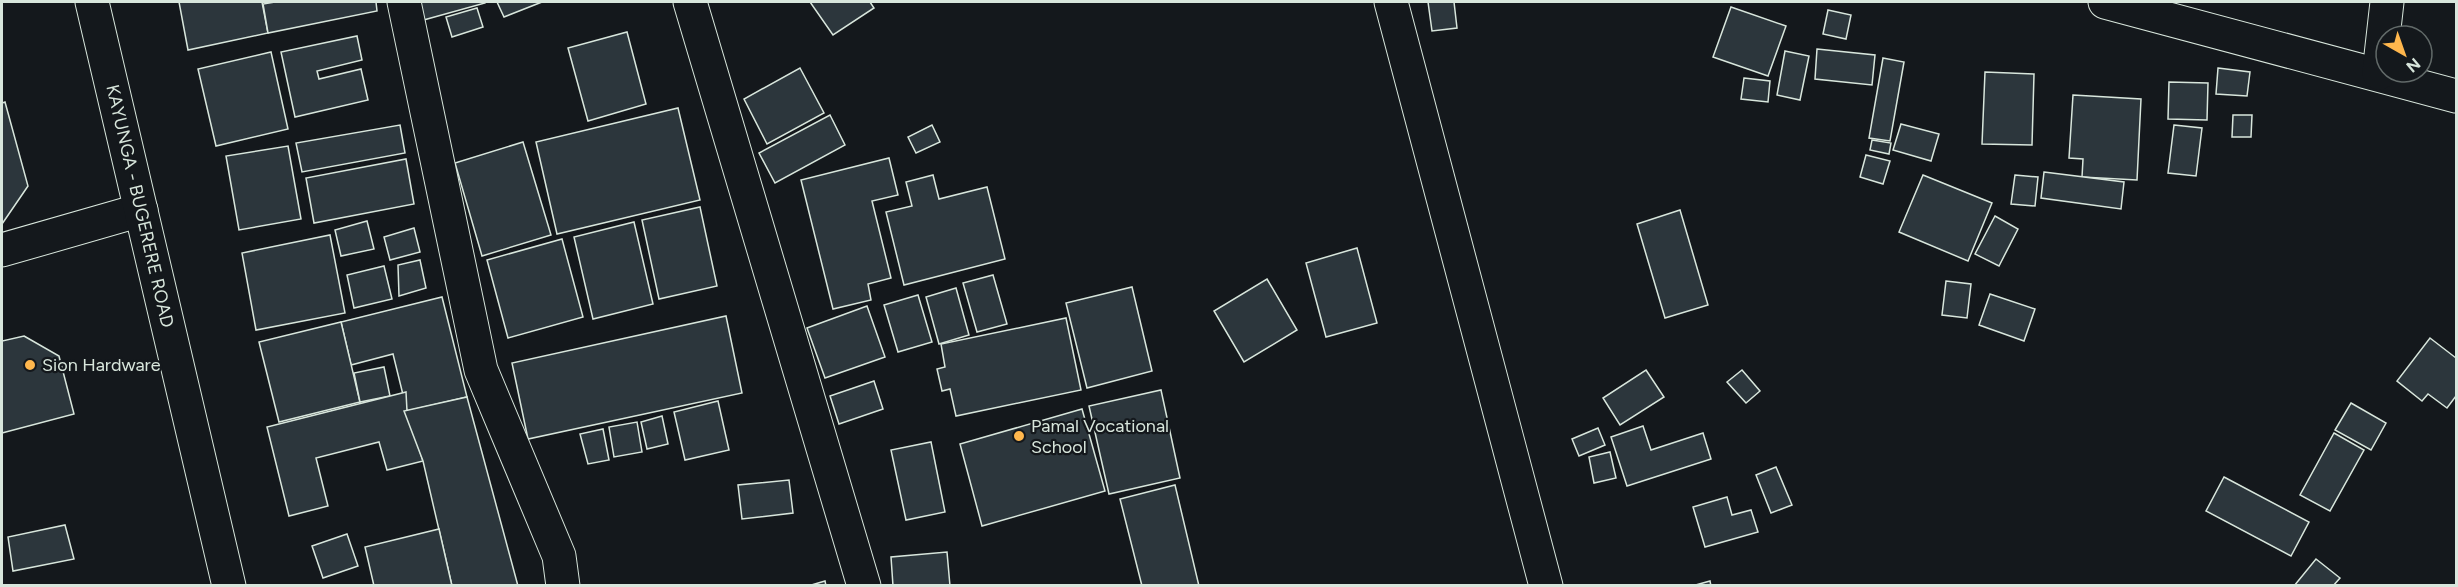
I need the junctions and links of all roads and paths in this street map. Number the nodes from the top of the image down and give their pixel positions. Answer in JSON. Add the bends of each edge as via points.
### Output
{"nodes":[{"id":1,"x":92,"y":2,"type":"edge"},
{"id":2,"x":404,"y":2,"type":"edge"},
{"id":3,"x":690,"y":2,"type":"edge"},
{"id":4,"x":1391,"y":2,"type":"edge"},
{"id":5,"x":2104,"y":2,"type":"edge"},
{"id":6,"x":2387,"y":2,"type":"edge"},
{"id":7,"x":2385,"y":24,"type":"edge"},
{"id":8,"x":2374,"y":72,"type":"edge"},
{"id":9,"x":2416,"y":84,"type":"edge"},
{"id":10,"x":2457,"y":96,"type":"edge"},
{"id":11,"x":141,"y":210,"type":"junction"},
{"id":12,"x":2,"y":250,"type":"edge"},
{"id":13,"x":229,"y":585,"type":"edge"},
{"id":14,"x":562,"y":585,"type":"edge"},
{"id":15,"x":864,"y":585,"type":"edge"},
{"id":16,"x":1546,"y":585,"type":"edge"}],
"edges":[{"from":1,"to":11,"type":"street","name":"KAYUNGA - BUGERERE ROAD"},
{"from":2,"to":14,"type":"street","via":[[481,370],[558,556]]},
{"from":3,"to":15,"type":"street"},
{"from":4,"to":16,"type":"street"},
{"from":5,"to":8,"type":"street"},
{"from":6,"to":7,"type":"street"},
{"from":9,"to":10,"type":"street"},
{"from":11,"to":12,"type":"street"},
{"from":11,"to":13,"type":"street","name":"KAYUNGA - BUGERERE ROAD"}]}
